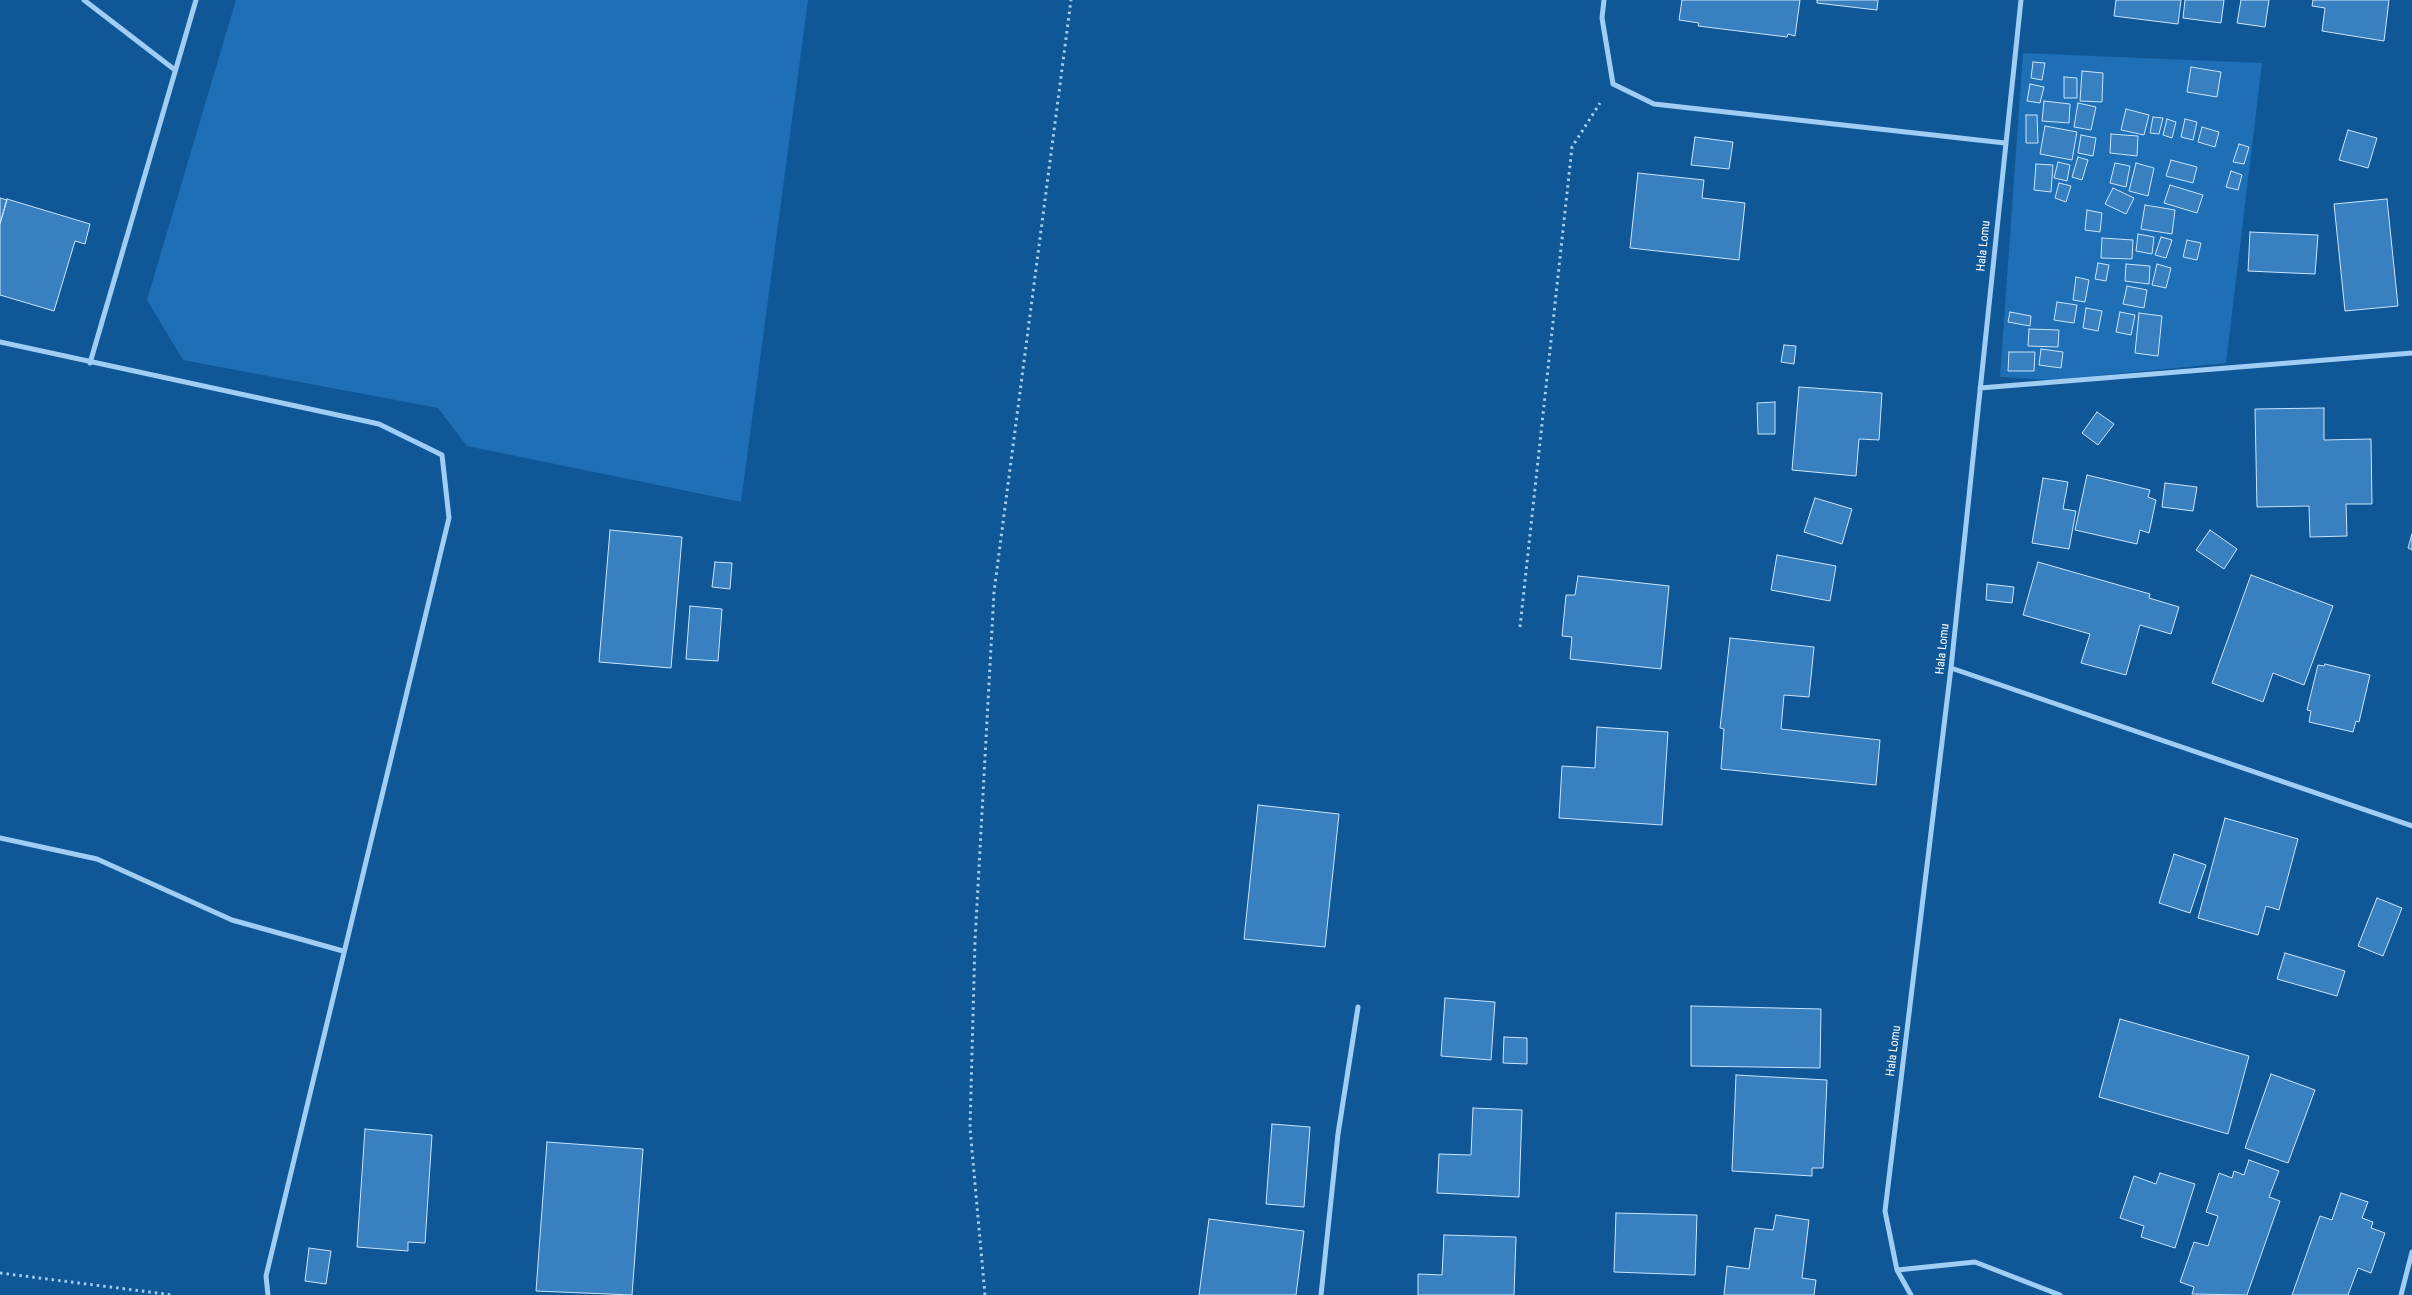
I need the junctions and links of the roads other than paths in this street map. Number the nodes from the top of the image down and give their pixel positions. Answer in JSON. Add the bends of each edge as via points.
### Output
{"nodes":[{"id":1,"x":84,"y":0,"type":"edge"},
{"id":2,"x":196,"y":0,"type":"edge"},
{"id":3,"x":1604,"y":0,"type":"edge"},
{"id":4,"x":2021,"y":0,"type":"edge"},
{"id":5,"x":175,"y":70,"type":"junction"},
{"id":6,"x":2005,"y":143,"type":"junction"},
{"id":7,"x":0,"y":342,"type":"edge"},
{"id":8,"x":2412,"y":353,"type":"edge"},
{"id":9,"x":90,"y":363,"type":"junction"},
{"id":10,"x":1980,"y":388,"type":"junction"},
{"id":11,"x":1951,"y":668,"type":"junction"},
{"id":12,"x":2412,"y":826,"type":"edge"},
{"id":13,"x":0,"y":838,"type":"edge"},
{"id":14,"x":344,"y":951,"type":"junction"},
{"id":15,"x":1358,"y":1007,"type":"dead end"},
{"id":16,"x":2412,"y":1252,"type":"edge"},
{"id":17,"x":1897,"y":1270,"type":"junction"},
{"id":18,"x":268,"y":1295,"type":"edge"},
{"id":19,"x":1321,"y":1295,"type":"edge"},
{"id":20,"x":1911,"y":1295,"type":"edge"},
{"id":21,"x":2060,"y":1295,"type":"edge"},
{"id":22,"x":2401,"y":1295,"type":"edge"}],
"edges":[{"from":1,"to":5,"type":"street"},
{"from":2,"to":5,"type":"street"},
{"from":3,"to":6,"type":"street","via":[[1602,18],[1613,84],[1654,104]]},
{"from":4,"to":6,"type":"street","name":"Hala Lomu"},
{"from":5,"to":9,"type":"street"},
{"from":6,"to":10,"type":"street","name":"Hala Lomu"},
{"from":7,"to":9,"type":"street"},
{"from":8,"to":10,"type":"street"},
{"from":9,"to":14,"type":"street","via":[[379,424],[442,455],[449,518]]},
{"from":10,"to":11,"type":"street","name":"Hala Lomu"},
{"from":11,"to":12,"type":"street"},
{"from":11,"to":17,"type":"street","name":"Hala Lomu","via":[[1885,1211]]},
{"from":13,"to":14,"type":"street","via":[[97,859],[232,920]]},
{"from":14,"to":18,"type":"street","via":[[266,1276]]},
{"from":15,"to":19,"type":"street","via":[[1338,1134]]},
{"from":16,"to":22,"type":"street"},
{"from":17,"to":20,"type":"street","name":"Hala Lomu"},
{"from":17,"to":21,"type":"street","via":[[1975,1262]]}]}
